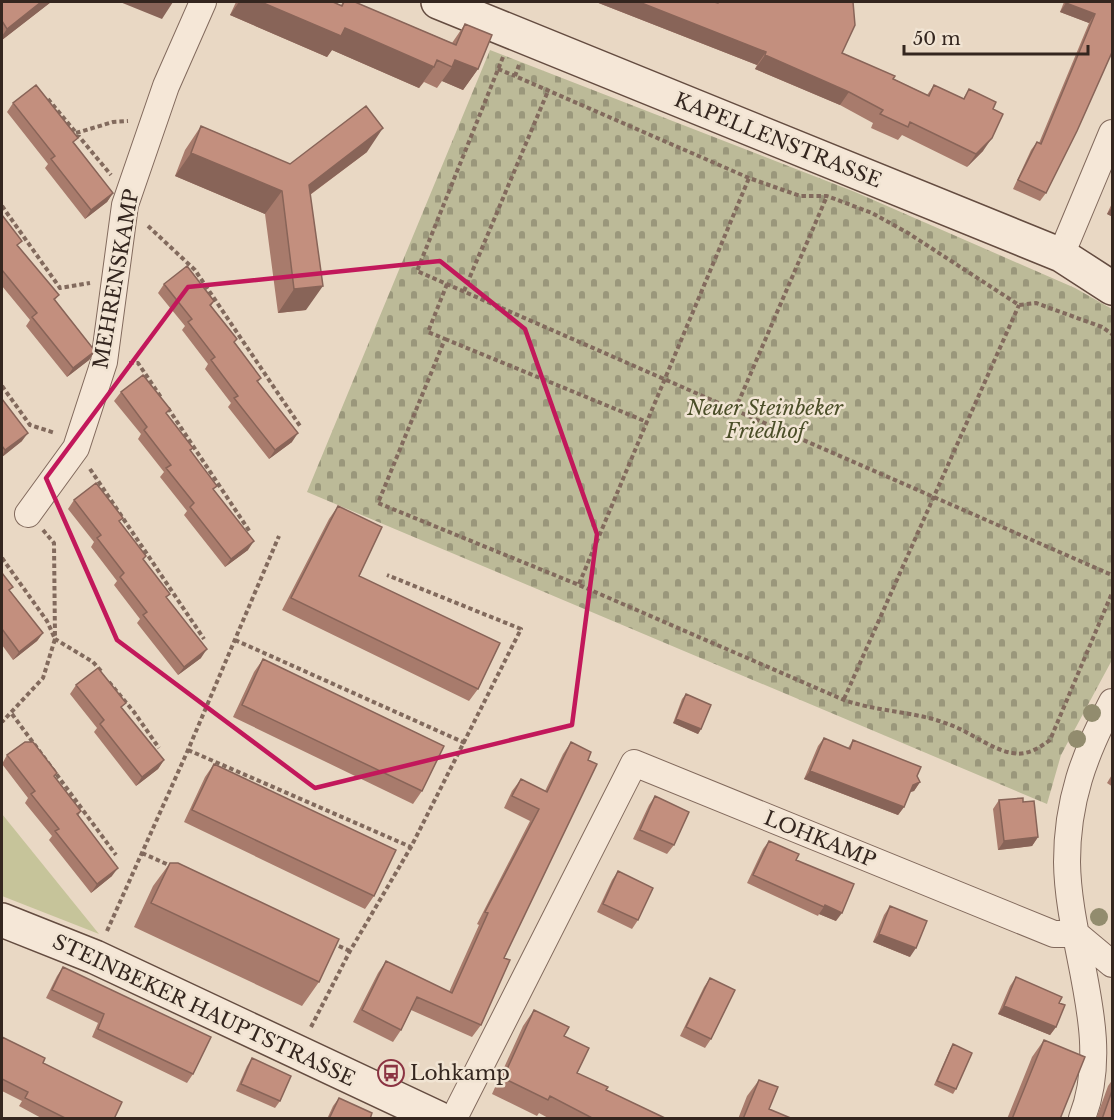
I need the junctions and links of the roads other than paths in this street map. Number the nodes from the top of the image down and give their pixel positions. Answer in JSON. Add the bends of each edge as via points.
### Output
{"nodes":[{"id":1,"x":203,"y":2,"type":"edge"},
{"id":2,"x":438,"y":2,"type":"edge"},
{"id":3,"x":1113,"y":133,"type":"edge"},
{"id":4,"x":1061,"y":255,"type":"junction"},
{"id":5,"x":1113,"y":288,"type":"edge"},
{"id":6,"x":28,"y":514,"type":"dead end"},
{"id":7,"x":1113,"y":702,"type":"edge"},
{"id":8,"x":2,"y":920,"type":"edge"},
{"id":9,"x":1076,"y":934,"type":"junction"},
{"id":10,"x":1113,"y":964,"type":"edge"},
{"id":11,"x":438,"y":1119,"type":"edge"},
{"id":12,"x":454,"y":1119,"type":"edge"},
{"id":13,"x":1082,"y":1119,"type":"edge"}],
"edges":[{"from":1,"to":6,"type":"street","name":"MEHRENSKAMP","via":[[154,120],[127,201],[104,362],[78,444]]},
{"from":2,"to":4,"type":"street","name":"KAPELLENSTRASSE"},
{"from":3,"to":4,"type":"street"},
{"from":4,"to":5,"type":"street","name":"KAPELLENSTRASSE"},
{"from":7,"to":9,"type":"street","via":[[1090,744],[1071,802],[1067,864]]},
{"from":8,"to":11,"type":"street","name":"STEINBEKER HAUPTSTRASSE","via":[[95,957]]},
{"from":9,"to":10,"type":"street"},
{"from":9,"to":12,"type":"street","name":"LOHKAMP","via":[[1054,934],[634,763]]},
{"from":9,"to":13,"type":"street","via":[[1094,1036],[1090,1098]]}]}
